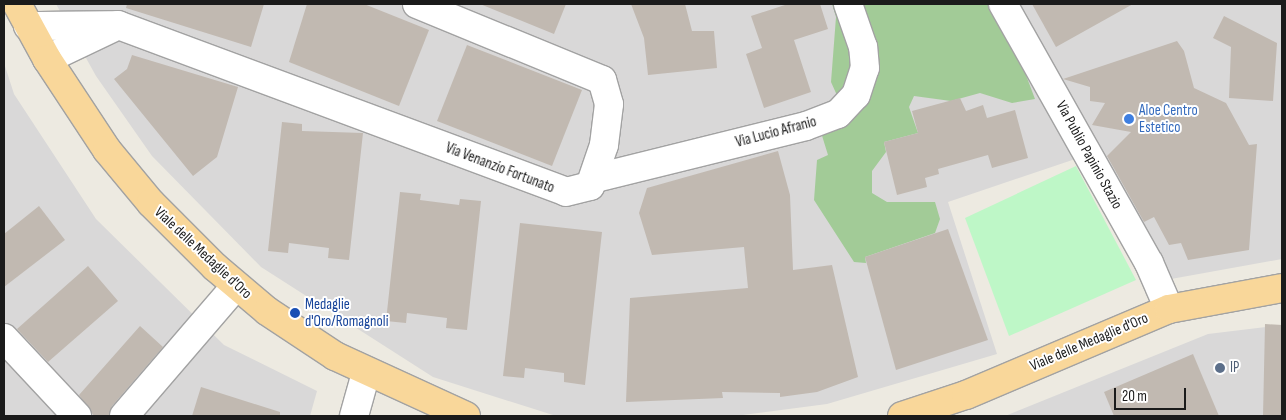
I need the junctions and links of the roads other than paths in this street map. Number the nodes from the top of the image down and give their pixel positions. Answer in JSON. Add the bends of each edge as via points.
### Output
{"nodes":[{"id":1,"x":417,"y":4,"type":"edge"},
{"id":2,"x":848,"y":4,"type":"edge"},
{"id":3,"x":1003,"y":4,"type":"edge"},
{"id":4,"x":23,"y":15,"type":"edge"},
{"id":5,"x":118,"y":25,"type":"junction"},
{"id":6,"x":46,"y":59,"type":"junction"},
{"id":7,"x":596,"y":178,"type":"junction"},
{"id":8,"x":236,"y":286,"type":"junction"},
{"id":9,"x":1282,"y":288,"type":"edge"},
{"id":10,"x":1169,"y":309,"type":"junction"},
{"id":11,"x":4,"y":338,"type":"edge"},
{"id":12,"x":366,"y":374,"type":"junction"},
{"id":13,"x":77,"y":416,"type":"edge"},
{"id":14,"x":124,"y":416,"type":"edge"},
{"id":15,"x":354,"y":416,"type":"edge"},
{"id":16,"x":466,"y":416,"type":"edge"},
{"id":17,"x":902,"y":416,"type":"edge"}],
"edges":[{"from":1,"to":7,"type":"street","via":[[602,80],[609,104]]},
{"from":2,"to":7,"type":"street","name":"Via Lucio Afranio","via":[[863,46],[865,68],[856,95],[838,114],[806,126]]},
{"from":3,"to":10,"type":"street","name":"Via Publio Papinio Stazio","via":[[1149,263]]},
{"from":4,"to":5,"type":"street","name":"Via Venanzio Fortunato"},
{"from":4,"to":6,"type":"main road","name":"Viale delle Medaglie d'Oro"},
{"from":5,"to":6,"type":"street"},
{"from":5,"to":7,"type":"street","name":"Via Venanzio Fortunato","via":[[566,192],[581,192]]},
{"from":6,"to":8,"type":"main road","name":"Viale delle Medaglie d'Oro","via":[[134,184]]},
{"from":8,"to":12,"type":"main road","name":"Viale delle Medaglie d'Oro","via":[[309,340]]},
{"from":8,"to":14,"type":"street"},
{"from":9,"to":10,"type":"main road","name":"Viale delle Medaglie d'Oro"},
{"from":10,"to":17,"type":"main road","name":"Viale delle Medaglie d'Oro","via":[[966,395]]},
{"from":11,"to":13,"type":"street"},
{"from":12,"to":15,"type":"street"},
{"from":12,"to":16,"type":"main road","name":"Viale delle Medaglie d'Oro"}]}
